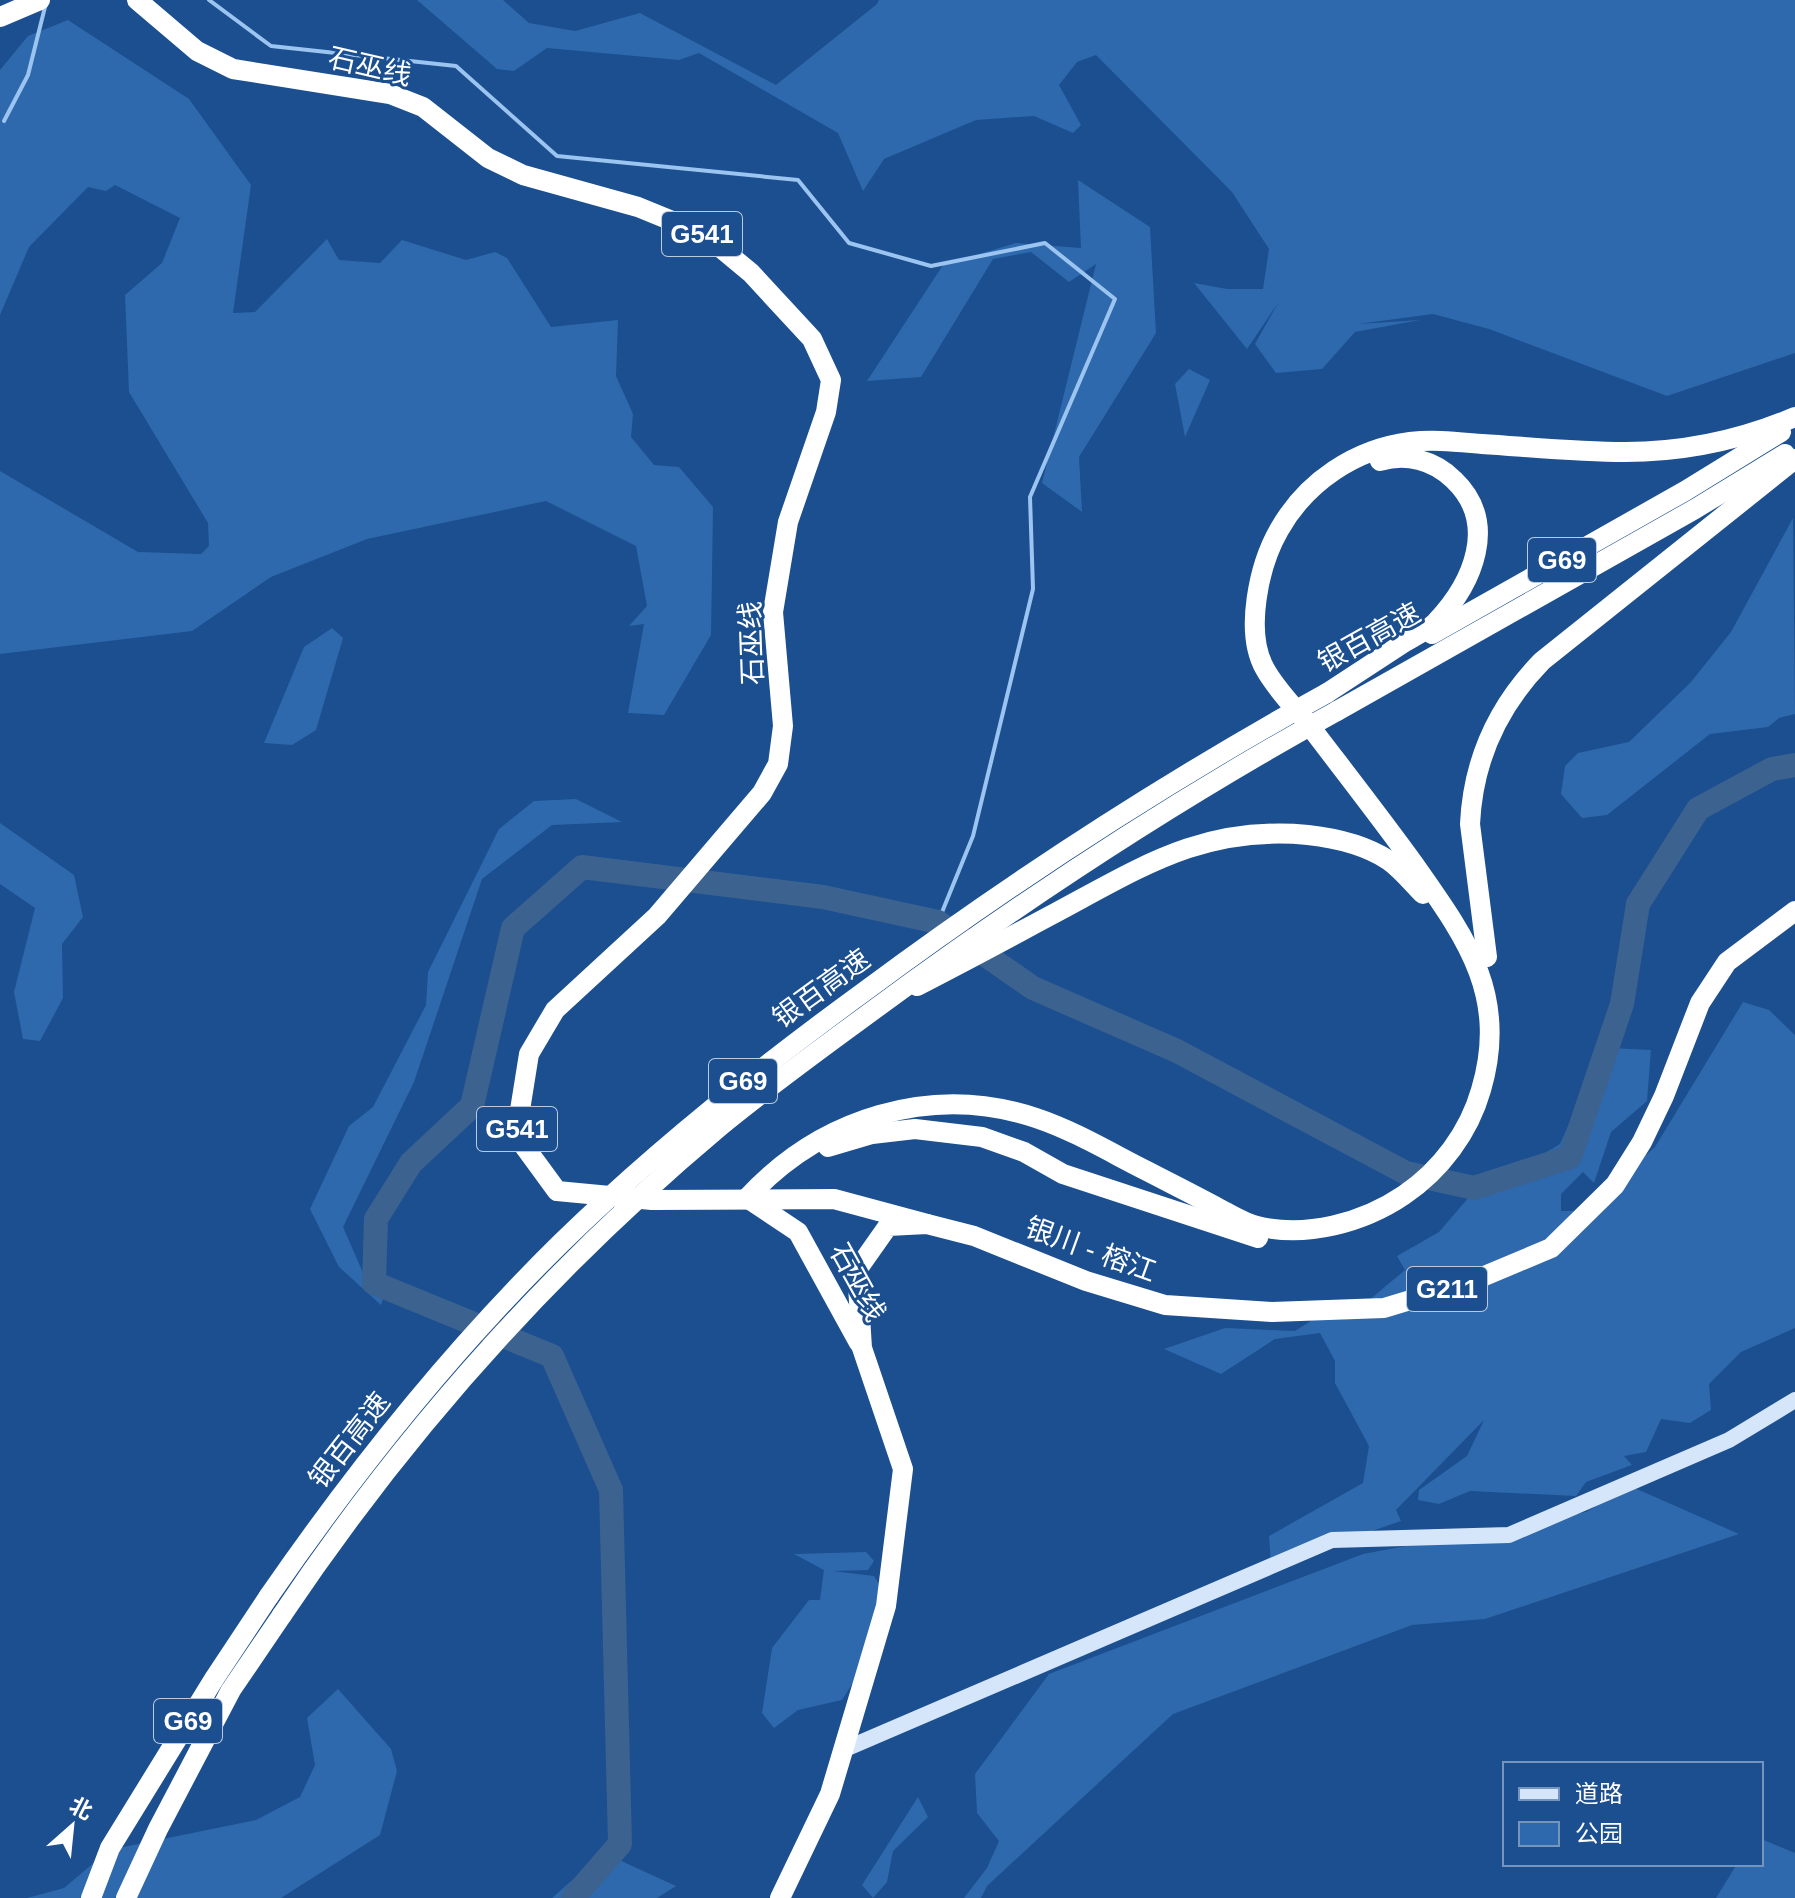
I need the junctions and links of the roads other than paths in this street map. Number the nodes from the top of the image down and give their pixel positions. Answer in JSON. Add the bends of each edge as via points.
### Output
{"nodes":[{"id":1,"x":40,"y":0,"type":"edge"},
{"id":2,"x":137,"y":0,"type":"edge"},
{"id":3,"x":5,"y":16,"type":"edge"},
{"id":4,"x":1795,"y":420,"type":"edge"},
{"id":5,"x":1795,"y":447,"type":"edge"},
{"id":6,"x":1795,"y":459,"type":"edge"},
{"id":7,"x":1332,"y":702,"type":"junction"},
{"id":8,"x":1795,"y":911,"type":"edge"},
{"id":9,"x":1460,"y":930,"type":"junction"},
{"id":10,"x":1487,"y":957,"type":"junction"},
{"id":11,"x":875,"y":1009,"type":"junction"},
{"id":12,"x":1474,"y":1124,"type":"junction"},
{"id":13,"x":747,"y":1198,"type":"junction"},
{"id":14,"x":1408,"y":1200,"type":"junction"},
{"id":15,"x":927,"y":1224,"type":"junction"},
{"id":16,"x":862,"y":1348,"type":"junction"},
{"id":17,"x":1795,"y":1400,"type":"edge"},
{"id":18,"x":843,"y":1750,"type":"junction"},
{"id":19,"x":91,"y":1898,"type":"edge"},
{"id":20,"x":126,"y":1898,"type":"edge"},
{"id":21,"x":780,"y":1898,"type":"edge"}],
"edges":[{"from":1,"to":3,"type":"highway"},
{"from":2,"to":13,"type":"highway","name":"石巫线","number":"G541","via":[[197,51],[233,69],[390,94],[423,107],[488,158],[523,175],[638,207],[704,234],[751,273],[812,339],[831,380],[826,412],[788,522],[773,612],[783,726],[778,764],[762,793],[657,916],[555,1010],[529,1054],[516,1135],[557,1191],[652,1200]]},
{"from":4,"to":7,"type":"highway","name":"银百高速","number":"G69"},
{"from":4,"to":9,"type":"highway","via":[[1725,440],[1648,452],[1400,443],[1341,466],[1289,514],[1271,544],[1260,578],[1256,613],[1263,666]]},
{"from":5,"to":7,"type":"highway","name":"银百高速","number":"G69","via":[[1695,509]]},
{"from":6,"to":10,"type":"highway","via":[[1542,661],[1502,711],[1478,766],[1470,815]]},
{"from":7,"to":10,"type":"highway","via":[[1435,623],[1474,565],[1474,510],[1456,481],[1427,462],[1394,457],[1378,461],[1334,485],[1309,508],[1276,565],[1268,630],[1273,661],[1396,819],[1471,924]]},
{"from":7,"to":11,"type":"highway","name":"银百高速","number":"G69","bridge":true,"via":[[1080,864]]},
{"from":7,"to":19,"type":"highway","name":"银百高速","number":"G69","bridge":true,"via":[[1157,790],[998,894],[789,1046],[666,1145],[561,1243],[470,1338],[369,1458],[269,1596],[110,1848]]},
{"from":8,"to":15,"type":"highway","name":"银川 - 榕江","number":"G211","via":[[1720,972],[1700,1003],[1647,1131],[1615,1185],[1551,1248],[1470,1282],[1384,1308],[1272,1312],[1165,1305]]},
{"from":9,"to":11,"type":"highway","bridge":true,"via":[[1389,861],[1361,846],[1316,836],[1248,834],[1163,856]]},
{"from":9,"to":12,"type":"highway","via":[[1482,978],[1490,1030]]},
{"from":10,"to":12,"type":"highway","via":[[1500,1011],[1501,1048],[1494,1087]]},
{"from":11,"to":20,"type":"highway","name":"银百高速","number":"G69","bridge":true,"via":[[719,1127],[622,1213],[529,1304],[401,1451],[231,1690]]},
{"from":12,"to":14,"type":"highway","via":[[1457,1162],[1435,1185]]},
{"from":13,"to":14,"type":"highway","via":[[814,1152],[853,1138],[937,1130],[982,1137],[1063,1174],[1249,1237],[1313,1241],[1344,1235],[1374,1225]]},
{"from":13,"to":14,"type":"highway","via":[[817,1140],[903,1108],[948,1104],[1038,1118],[1252,1225],[1292,1230],[1331,1226]]},
{"from":13,"to":15,"type":"highway","via":[[834,1199]]},
{"from":13,"to":16,"type":"highway","name":"石巫线","via":[[798,1232]]},
{"from":15,"to":16,"type":"highway","name":"银川 - 榕江","number":"G211","via":[[888,1226],[857,1270]]},
{"from":16,"to":18,"type":"highway","name":"银川 - 榕江","number":"G211","via":[[903,1469],[886,1606]]},
{"from":17,"to":18,"type":"street","via":[[1729,1440],[1509,1535],[1332,1540]]},
{"from":18,"to":21,"type":"highway","name":"银川 - 榕江","number":"G211","via":[[830,1794]]}]}
